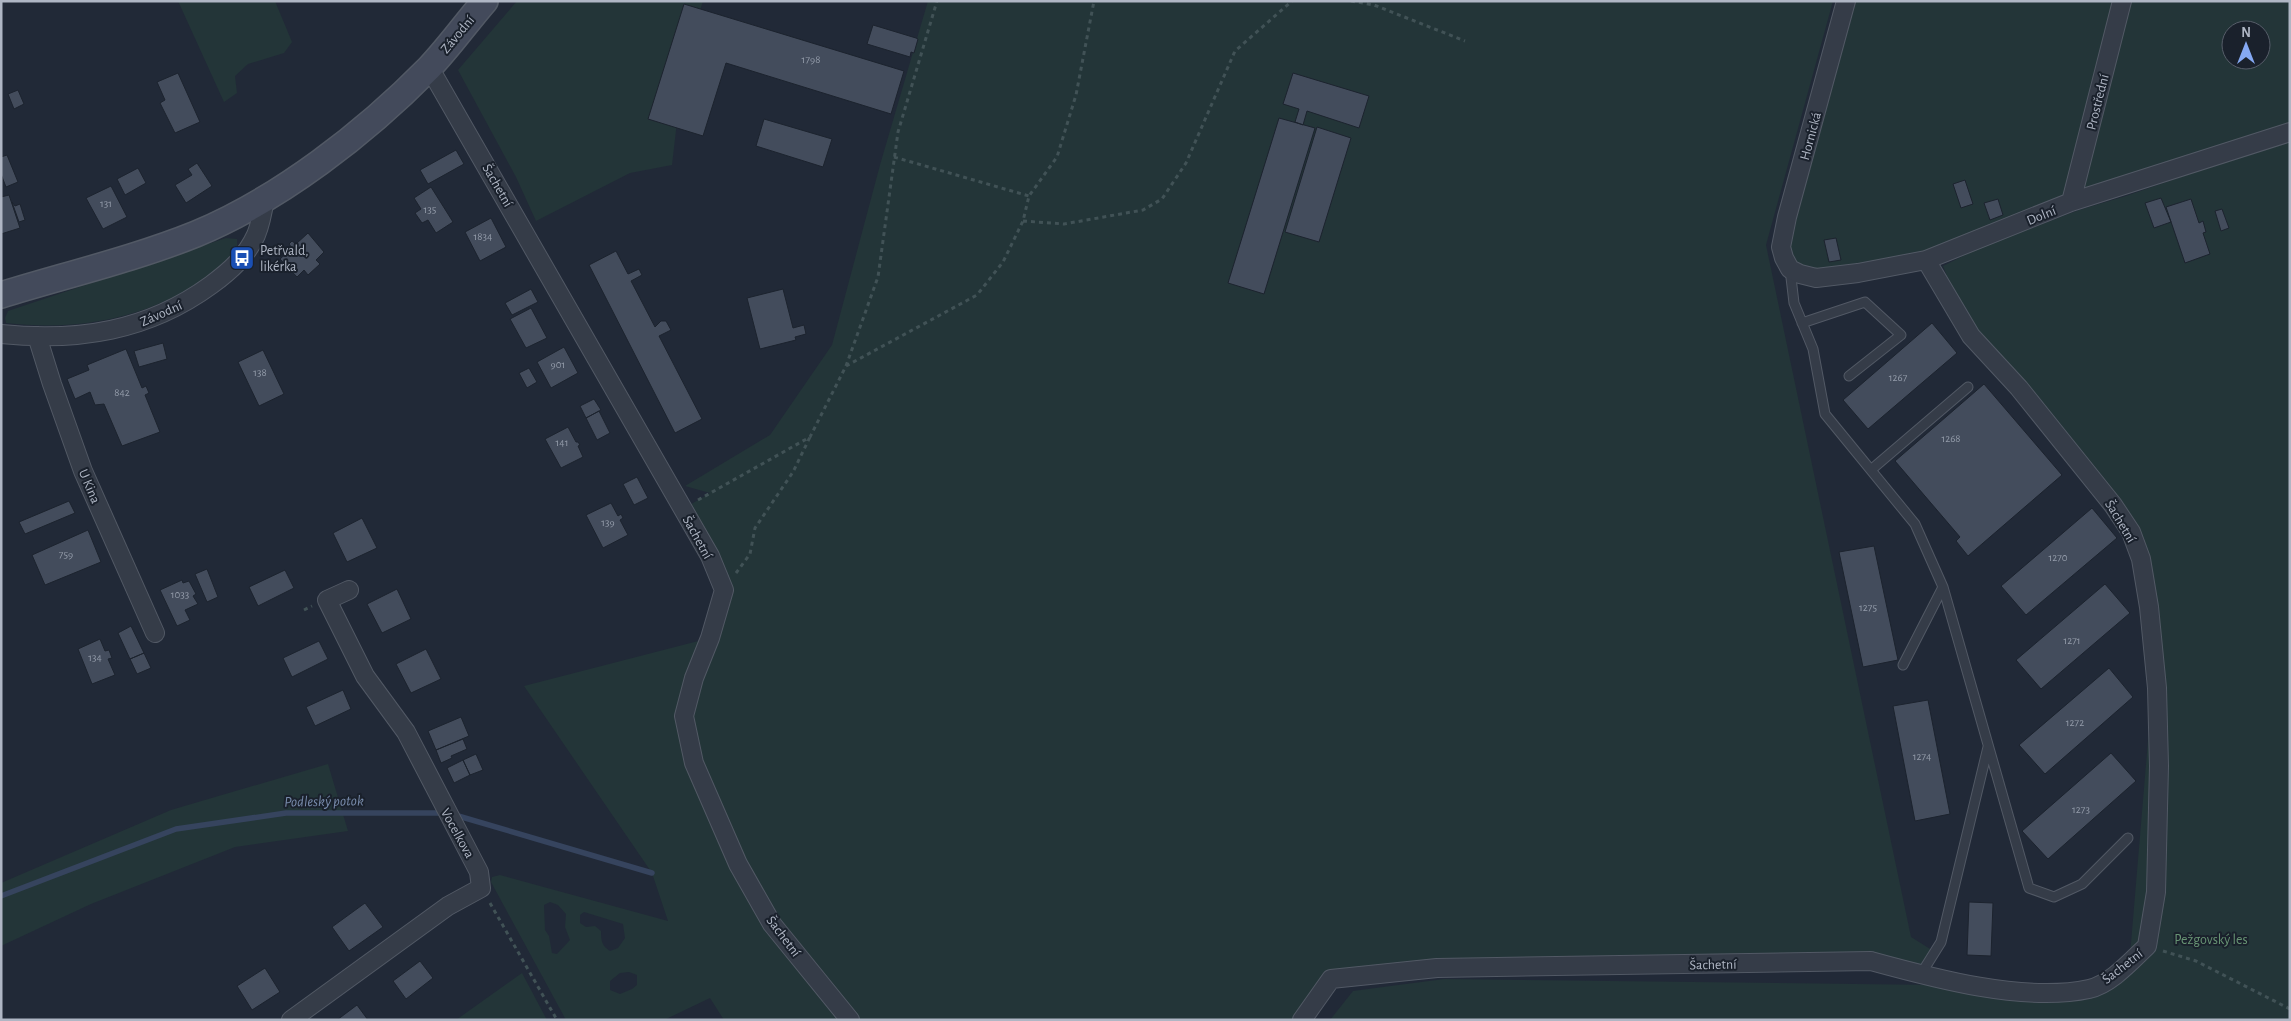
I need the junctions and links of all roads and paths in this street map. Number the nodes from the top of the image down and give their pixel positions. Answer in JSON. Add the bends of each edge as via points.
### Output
{"nodes":[{"id":1,"x":485,"y":1,"type":"edge"},
{"id":2,"x":937,"y":1,"type":"edge"},
{"id":3,"x":1094,"y":1,"type":"edge"},
{"id":4,"x":1292,"y":1,"type":"edge"},
{"id":5,"x":1350,"y":1,"type":"edge"},
{"id":6,"x":1846,"y":1,"type":"edge"},
{"id":7,"x":2122,"y":1,"type":"edge"},
{"id":8,"x":1465,"y":41,"type":"dead end"},
{"id":9,"x":429,"y":67,"type":"junction"},
{"id":10,"x":2290,"y":132,"type":"edge"},
{"id":11,"x":894,"y":157,"type":"junction"},
{"id":12,"x":1029,"y":196,"type":"junction"},
{"id":13,"x":265,"y":198,"type":"junction"},
{"id":14,"x":2071,"y":202,"type":"junction"},
{"id":15,"x":1023,"y":221,"type":"junction"},
{"id":16,"x":1926,"y":260,"type":"junction"},
{"id":17,"x":1790,"y":269,"type":"junction"},
{"id":18,"x":1,"y":294,"type":"edge"},
{"id":19,"x":1802,"y":323,"type":"junction"},
{"id":20,"x":1,"y":334,"type":"edge"},
{"id":21,"x":38,"y":336,"type":"junction"},
{"id":22,"x":846,"y":366,"type":"junction"},
{"id":23,"x":1849,"y":376,"type":"dead end"},
{"id":24,"x":1968,"y":387,"type":"dead end"},
{"id":25,"x":810,"y":437,"type":"junction"},
{"id":26,"x":1872,"y":469,"type":"junction"},
{"id":27,"x":682,"y":509,"type":"junction"},
{"id":28,"x":1943,"y":587,"type":"junction"},
{"id":29,"x":349,"y":590,"type":"dead end"},
{"id":30,"x":724,"y":590,"type":"junction"},
{"id":31,"x":155,"y":632,"type":"dead end"},
{"id":32,"x":1903,"y":665,"type":"dead end"},
{"id":33,"x":1988,"y":747,"type":"junction"},
{"id":34,"x":2128,"y":838,"type":"dead end"},
{"id":35,"x":481,"y":888,"type":"junction"},
{"id":36,"x":2147,"y":946,"type":"junction"},
{"id":37,"x":1921,"y":974,"type":"junction"},
{"id":38,"x":2290,"y":1009,"type":"edge"},
{"id":39,"x":291,"y":1020,"type":"edge"},
{"id":40,"x":557,"y":1020,"type":"edge"},
{"id":41,"x":850,"y":1020,"type":"edge"},
{"id":42,"x":1302,"y":1020,"type":"edge"}],
"edges":[{"from":1,"to":9,"type":"street","name":"Závodní"},
{"from":2,"to":11,"type":"path","via":[[898,132]]},
{"from":3,"to":12,"type":"path","via":[[1076,95],[1057,157]]},
{"from":4,"to":15,"type":"path","via":[[1235,51],[1186,163],[1162,199],[1143,210],[1064,224]]},
{"from":5,"to":8,"type":"path","via":[[1374,5]]},
{"from":6,"to":17,"type":"street","name":"Hornická","via":[[1788,216],[1782,247]]},
{"from":7,"to":14,"type":"street","name":"Prostřední"},
{"from":9,"to":13,"type":"street","name":"Závodní","via":[[350,137]]},
{"from":9,"to":27,"type":"street","name":"Šachetní"},
{"from":10,"to":14,"type":"street","name":"Dolní"},
{"from":11,"to":12,"type":"path"},
{"from":11,"to":22,"type":"path","via":[[878,277]]},
{"from":12,"to":15,"type":"path"},
{"from":13,"to":18,"type":"street","name":"Závodní","via":[[195,234]]},
{"from":13,"to":21,"type":"street","name":"Závodní","via":[[256,234],[242,258],[224,276],[184,304],[151,320],[112,330]]},
{"from":14,"to":16,"type":"street","name":"Dolní"},
{"from":15,"to":22,"type":"path","via":[[1003,262],[978,295]]},
{"from":16,"to":17,"type":"street","name":"Dolní","via":[[1816,278]]},
{"from":16,"to":36,"type":"street","name":"Šachetní","via":[[1971,336],[2019,388],[2113,505],[2131,532],[2141,559],[2157,688],[2159,766],[2156,892]]},
{"from":17,"to":19,"type":"lane","via":[[1794,302]]},
{"from":19,"to":23,"type":"lane","via":[[1865,302],[1901,335]]},
{"from":19,"to":26,"type":"lane","via":[[1813,349],[1825,414]]},
{"from":20,"to":21,"type":"street","name":"Závodní"},
{"from":21,"to":31,"type":"street","name":"U Kina","via":[[83,471]]},
{"from":22,"to":25,"type":"path"},
{"from":24,"to":26,"type":"lane"},
{"from":25,"to":27,"type":"path"},
{"from":25,"to":30,"type":"path","via":[[793,472],[756,528],[750,554]]},
{"from":26,"to":28,"type":"lane","via":[[1915,524]]},
{"from":27,"to":30,"type":"street","name":"Šachetní","via":[[710,556]]},
{"from":28,"to":32,"type":"lane"},
{"from":28,"to":33,"type":"lane"},
{"from":29,"to":35,"type":"street","name":"Vocelkova","via":[[327,600],[365,676],[406,732],[479,872]]},
{"from":30,"to":41,"type":"street","name":"Šachetní","via":[[684,716],[694,762],[738,864],[772,924]]},
{"from":33,"to":34,"type":"lane","via":[[2030,888],[2054,897],[2082,884]]},
{"from":33,"to":37,"type":"lane","via":[[1941,942]]},
{"from":35,"to":39,"type":"street","via":[[448,906]]},
{"from":35,"to":40,"type":"path"},
{"from":36,"to":37,"type":"street","name":"Šachetní","via":[[2114,976],[2090,989],[2054,992],[2006,990]]},
{"from":36,"to":38,"type":"path","via":[[2196,960]]},
{"from":37,"to":42,"type":"street","name":"Šachetní","via":[[1870,960],[1437,968],[1330,979]]}]}
